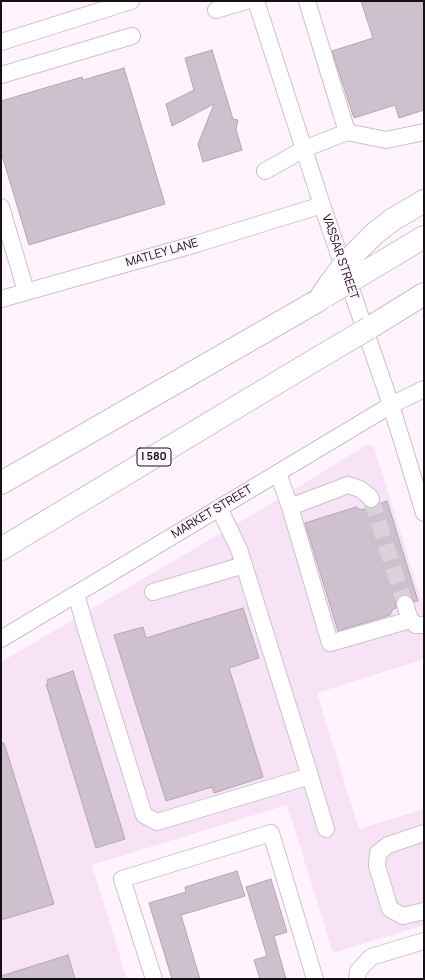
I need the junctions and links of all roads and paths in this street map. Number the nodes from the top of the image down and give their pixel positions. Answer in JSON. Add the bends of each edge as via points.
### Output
{"nodes":[{"id":1,"x":131,"y":1,"type":"edge"},
{"id":2,"x":246,"y":1,"type":"edge"},
{"id":3,"x":256,"y":1,"type":"edge"},
{"id":4,"x":307,"y":1,"type":"edge"},
{"id":5,"x":216,"y":10,"type":"dead end"},
{"id":6,"x":132,"y":36,"type":"dead end"},
{"id":7,"x":1,"y":42,"type":"edge"},
{"id":8,"x":1,"y":75,"type":"edge"},
{"id":9,"x":347,"y":132,"type":"junction"},
{"id":10,"x":424,"y":132,"type":"edge"},
{"id":11,"x":304,"y":149,"type":"junction"},
{"id":12,"x":265,"y":171,"type":"dead end"},
{"id":13,"x":424,"y":201,"type":"edge"},
{"id":14,"x":322,"y":205,"type":"junction"},
{"id":15,"x":1,"y":207,"type":"edge"},
{"id":16,"x":424,"y":237,"type":"edge"},
{"id":17,"x":26,"y":291,"type":"junction"},
{"id":18,"x":1,"y":299,"type":"edge"},
{"id":19,"x":422,"y":299,"type":"edge"},
{"id":20,"x":319,"y":300,"type":"junction"},
{"id":21,"x":424,"y":389,"type":"edge"},
{"id":22,"x":390,"y":405,"type":"junction"},
{"id":23,"x":278,"y":473,"type":"junction"},
{"id":24,"x":1,"y":483,"type":"edge"},
{"id":25,"x":421,"y":493,"type":"edge"},
{"id":26,"x":371,"y":499,"type":"tunnel mouth"},
{"id":27,"x":290,"y":507,"type":"junction"},
{"id":28,"x":219,"y":508,"type":"junction"},
{"id":29,"x":424,"y":513,"type":"edge"},
{"id":30,"x":1,"y":549,"type":"edge"},
{"id":31,"x":244,"y":566,"type":"junction"},
{"id":32,"x":154,"y":592,"type":"dead end"},
{"id":33,"x":76,"y":594,"type":"junction"},
{"id":34,"x":405,"y":604,"type":"tunnel mouth"},
{"id":35,"x":417,"y":623,"type":"edge"},
{"id":36,"x":1,"y":639,"type":"edge"},
{"id":37,"x":310,"y":776,"type":"junction"},
{"id":38,"x":326,"y":829,"type":"dead end"},
{"id":39,"x":424,"y":833,"type":"edge"},
{"id":40,"x":424,"y":911,"type":"edge"},
{"id":41,"x":424,"y":941,"type":"edge"},
{"id":42,"x":154,"y":979,"type":"edge"},
{"id":43,"x":315,"y":979,"type":"edge"},
{"id":44,"x":357,"y":979,"type":"edge"}],
"edges":[{"from":1,"to":7,"type":"street"},
{"from":2,"to":5,"type":"street"},
{"from":3,"to":11,"type":"street","name":"VASSAR STREET"},
{"from":4,"to":9,"type":"street"},
{"from":6,"to":8,"type":"street"},
{"from":9,"to":10,"type":"street","via":[[386,140]]},
{"from":9,"to":11,"type":"street"},
{"from":11,"to":12,"type":"street"},
{"from":11,"to":14,"type":"street","name":"VASSAR STREET"},
{"from":13,"to":20,"type":"highway","bridge":true,"via":[[374,234],[331,282]]},
{"from":14,"to":17,"type":"street","name":"MATLEY LANE","via":[[196,244]]},
{"from":14,"to":22,"type":"street","name":"VASSAR STREET"},
{"from":15,"to":17,"type":"street"},
{"from":16,"to":20,"type":"highway","bridge":true},
{"from":17,"to":18,"type":"street","name":"MATLEY LANE"},
{"from":19,"to":30,"type":"highway","number":"I 580","bridge":true,"via":[[308,364]]},
{"from":20,"to":24,"type":"highway"},
{"from":21,"to":22,"type":"street","name":"MARKET STREET"},
{"from":22,"to":23,"type":"street","name":"MARKET STREET"},
{"from":22,"to":25,"type":"street","name":"VASSAR STREET"},
{"from":23,"to":27,"type":"street"},
{"from":23,"to":28,"type":"street","name":"MARKET STREET"},
{"from":25,"to":29,"type":"street","name":"VASSAR STREET"},
{"from":26,"to":27,"type":"street","via":[[360,489],[348,485]]},
{"from":27,"to":35,"type":"street","via":[[330,643]]},
{"from":28,"to":31,"type":"street","via":[[239,549]]},
{"from":28,"to":33,"type":"street","name":"MARKET STREET"},
{"from":31,"to":32,"type":"street"},
{"from":31,"to":37,"type":"street"},
{"from":33,"to":36,"type":"street","name":"MARKET STREET"},
{"from":33,"to":37,"type":"street","via":[[144,815],[157,822]]},
{"from":34,"to":35,"type":"street"},
{"from":37,"to":38,"type":"street"},
{"from":39,"to":40,"type":"street","via":[[388,845],[378,853],[376,866],[390,909],[403,916]]},
{"from":41,"to":44,"type":"street","via":[[371,957],[358,971]]},
{"from":42,"to":43,"type":"street","via":[[122,879],[271,833]]}]}
